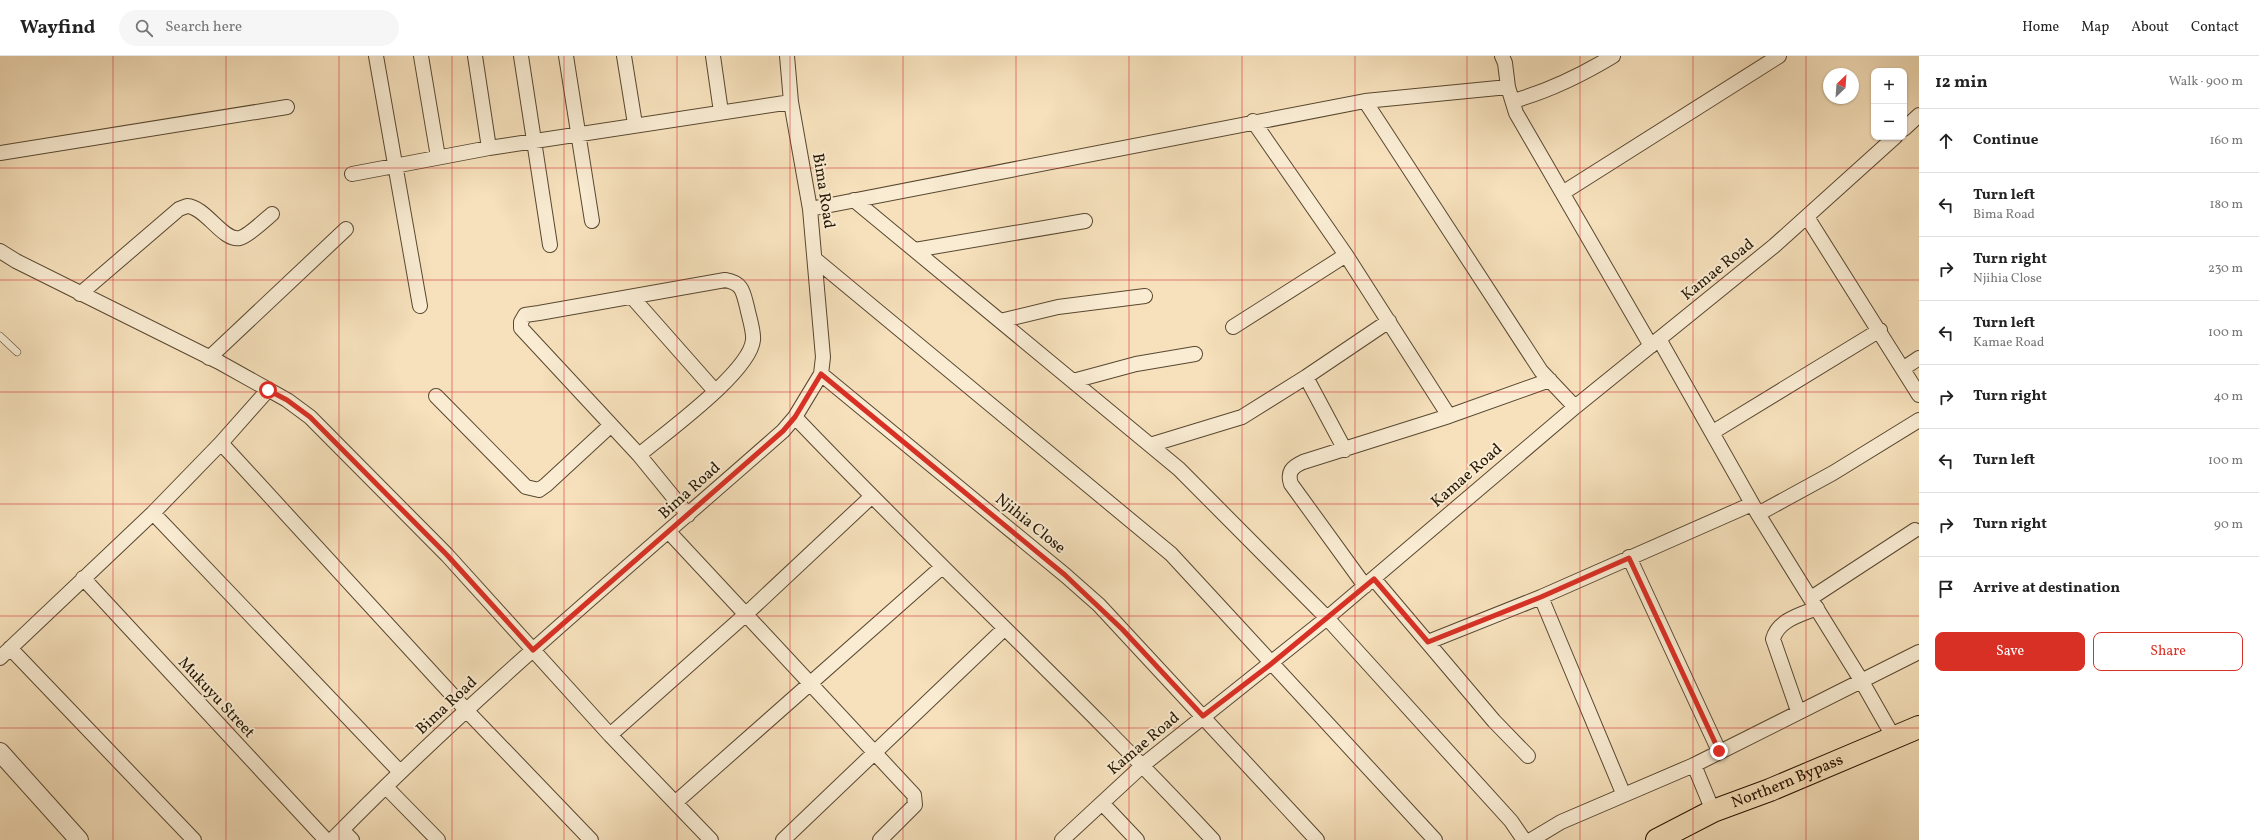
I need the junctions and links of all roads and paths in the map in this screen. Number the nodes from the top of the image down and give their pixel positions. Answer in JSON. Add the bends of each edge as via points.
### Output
{"nodes":[{"id":1,"x":376,"y":56,"type":"edge"},
{"id":2,"x":421,"y":56,"type":"edge"},
{"id":3,"x":475,"y":56,"type":"edge"},
{"id":4,"x":521,"y":56,"type":"edge"},
{"id":5,"x":566,"y":56,"type":"edge"},
{"id":6,"x":624,"y":56,"type":"edge"},
{"id":7,"x":713,"y":56,"type":"edge"},
{"id":8,"x":787,"y":56,"type":"edge"},
{"id":9,"x":1502,"y":56,"type":"edge"},
{"id":10,"x":1613,"y":56,"type":"edge"},
{"id":11,"x":1779,"y":56,"type":"edge"},
{"id":12,"x":1508,"y":87,"type":"junction"},
{"id":13,"x":1365,"y":101,"type":"junction"},
{"id":14,"x":1512,"y":101,"type":"junction"},
{"id":15,"x":791,"y":102,"type":"junction"},
{"id":16,"x":287,"y":107,"type":"dead end"},
{"id":17,"x":721,"y":112,"type":"junction"},
{"id":18,"x":1919,"y":115,"type":"edge"},
{"id":19,"x":1253,"y":121,"type":"junction"},
{"id":20,"x":635,"y":124,"type":"junction"},
{"id":21,"x":1907,"y":126,"type":"edge"},
{"id":22,"x":578,"y":134,"type":"junction"},
{"id":23,"x":1892,"y":140,"type":"edge"},
{"id":24,"x":534,"y":141,"type":"junction"},
{"id":25,"x":489,"y":148,"type":"junction"},
{"id":26,"x":0,"y":153,"type":"edge"},
{"id":27,"x":438,"y":157,"type":"junction"},
{"id":28,"x":394,"y":166,"type":"junction"},
{"id":29,"x":352,"y":174,"type":"dead end"},
{"id":30,"x":1564,"y":192,"type":"junction"},
{"id":31,"x":854,"y":200,"type":"junction"},
{"id":32,"x":810,"y":209,"type":"junction"},
{"id":33,"x":272,"y":214,"type":"dead end"},
{"id":34,"x":1807,"y":217,"type":"junction"},
{"id":35,"x":592,"y":221,"type":"dead end"},
{"id":36,"x":1085,"y":221,"type":"dead end"},
{"id":37,"x":346,"y":229,"type":"dead end"},
{"id":38,"x":550,"y":245,"type":"dead end"},
{"id":39,"x":915,"y":250,"type":"junction"},
{"id":40,"x":0,"y":251,"type":"edge"},
{"id":41,"x":1346,"y":255,"type":"junction"},
{"id":42,"x":816,"y":260,"type":"junction"},
{"id":43,"x":80,"y":294,"type":"junction"},
{"id":44,"x":1145,"y":296,"type":"dead end"},
{"id":45,"x":632,"y":297,"type":"junction"},
{"id":46,"x":420,"y":306,"type":"dead end"},
{"id":47,"x":1000,"y":321,"type":"junction"},
{"id":48,"x":1389,"y":321,"type":"junction"},
{"id":49,"x":1233,"y":327,"type":"dead end"},
{"id":50,"x":1880,"y":330,"type":"junction"},
{"id":51,"x":0,"y":336,"type":"edge"},
{"id":52,"x":1655,"y":343,"type":"junction"},
{"id":53,"x":17,"y":352,"type":"dead end"},
{"id":54,"x":1195,"y":354,"type":"dead end"},
{"id":55,"x":209,"y":358,"type":"junction"},
{"id":56,"x":1919,"y":358,"type":"edge"},
{"id":57,"x":1904,"y":368,"type":"junction"},
{"id":58,"x":821,"y":374,"type":"junction"},
{"id":59,"x":1306,"y":377,"type":"junction"},
{"id":60,"x":1550,"y":380,"type":"junction"},
{"id":61,"x":1073,"y":381,"type":"junction"},
{"id":62,"x":268,"y":390,"type":"junction"},
{"id":63,"x":715,"y":392,"type":"junction"},
{"id":64,"x":1919,"y":395,"type":"edge"},
{"id":65,"x":436,"y":396,"type":"dead end"},
{"id":66,"x":1574,"y":407,"type":"junction"},
{"id":67,"x":1449,"y":416,"type":"junction"},
{"id":68,"x":795,"y":417,"type":"junction"},
{"id":69,"x":1919,"y":420,"type":"edge"},
{"id":70,"x":610,"y":424,"type":"junction"},
{"id":71,"x":1713,"y":432,"type":"junction"},
{"id":72,"x":220,"y":443,"type":"junction"},
{"id":73,"x":1150,"y":445,"type":"junction"},
{"id":74,"x":1345,"y":450,"type":"junction"},
{"id":75,"x":639,"y":455,"type":"junction"},
{"id":76,"x":871,"y":497,"type":"junction"},
{"id":77,"x":1755,"y":509,"type":"junction"},
{"id":78,"x":153,"y":512,"type":"junction"},
{"id":79,"x":688,"y":515,"type":"junction"},
{"id":80,"x":1915,"y":530,"type":"dead end"},
{"id":81,"x":669,"y":532,"type":"junction"},
{"id":82,"x":1629,"y":558,"type":"junction"},
{"id":83,"x":942,"y":567,"type":"junction"},
{"id":84,"x":82,"y":578,"type":"junction"},
{"id":85,"x":1370,"y":583,"type":"junction"},
{"id":86,"x":1541,"y":597,"type":"junction"},
{"id":87,"x":1814,"y":603,"type":"junction"},
{"id":88,"x":744,"y":615,"type":"junction"},
{"id":89,"x":1327,"y":618,"type":"junction"},
{"id":90,"x":1004,"y":629,"type":"junction"},
{"id":91,"x":1428,"y":642,"type":"junction"},
{"id":92,"x":533,"y":650,"type":"junction"},
{"id":93,"x":1919,"y":652,"type":"edge"},
{"id":94,"x":5,"y":653,"type":"edge"},
{"id":95,"x":1271,"y":664,"type":"junction"},
{"id":96,"x":1861,"y":680,"type":"junction"},
{"id":97,"x":810,"y":685,"type":"junction"},
{"id":98,"x":466,"y":711,"type":"junction"},
{"id":99,"x":1798,"y":712,"type":"junction"},
{"id":100,"x":1203,"y":716,"type":"junction"},
{"id":101,"x":1919,"y":727,"type":"edge"},
{"id":102,"x":610,"y":735,"type":"junction"},
{"id":103,"x":1894,"y":738,"type":"junction"},
{"id":104,"x":1719,"y":751,"type":"junction"},
{"id":105,"x":0,"y":752,"type":"edge"},
{"id":106,"x":873,"y":754,"type":"junction"},
{"id":107,"x":1528,"y":756,"type":"dead end"},
{"id":108,"x":1694,"y":765,"type":"junction"},
{"id":109,"x":1143,"y":766,"type":"junction"},
{"id":110,"x":400,"y":772,"type":"junction"},
{"id":111,"x":386,"y":787,"type":"junction"},
{"id":112,"x":1623,"y":793,"type":"junction"},
{"id":113,"x":676,"y":802,"type":"junction"},
{"id":114,"x":1102,"y":803,"type":"junction"},
{"id":115,"x":1713,"y":811,"type":"junction"},
{"id":116,"x":342,"y":830,"type":"junction"},
{"id":117,"x":73,"y":838,"type":"edge"},
{"id":118,"x":194,"y":840,"type":"edge"},
{"id":119,"x":326,"y":840,"type":"edge"},
{"id":120,"x":332,"y":840,"type":"edge"},
{"id":121,"x":352,"y":840,"type":"edge"},
{"id":122,"x":438,"y":840,"type":"edge"},
{"id":123,"x":591,"y":840,"type":"edge"},
{"id":124,"x":711,"y":840,"type":"edge"},
{"id":125,"x":783,"y":840,"type":"edge"},
{"id":126,"x":880,"y":840,"type":"edge"},
{"id":127,"x":1062,"y":840,"type":"edge"},
{"id":128,"x":1137,"y":840,"type":"edge"},
{"id":129,"x":1213,"y":840,"type":"edge"},
{"id":130,"x":1317,"y":840,"type":"edge"},
{"id":131,"x":1435,"y":840,"type":"edge"},
{"id":132,"x":1524,"y":840,"type":"edge"},
{"id":133,"x":1531,"y":840,"type":"edge"},
{"id":134,"x":1657,"y":840,"type":"edge"}],
"edges":[{"from":1,"to":28,"type":"street"},
{"from":2,"to":27,"type":"street"},
{"from":3,"to":25,"type":"street"},
{"from":4,"to":24,"type":"street"},
{"from":5,"to":22,"type":"street"},
{"from":6,"to":20,"type":"street"},
{"from":7,"to":17,"type":"street"},
{"from":8,"to":15,"type":"street","name":"Bima Road"},
{"from":9,"to":12,"type":"street"},
{"from":10,"to":14,"type":"street","via":[[1567,82],[1542,93]]},
{"from":11,"to":30,"type":"street"},
{"from":12,"to":13,"type":"street"},
{"from":12,"to":14,"type":"street"},
{"from":13,"to":19,"type":"street"},
{"from":13,"to":60,"type":"street","via":[[1444,220],[1486,289],[1541,371]]},
{"from":14,"to":30,"type":"street","via":[[1523,126]]},
{"from":15,"to":17,"type":"street"},
{"from":15,"to":32,"type":"street","name":"Bima Road"},
{"from":16,"to":26,"type":"street"},
{"from":17,"to":20,"type":"street"},
{"from":18,"to":21,"type":"street"},
{"from":19,"to":31,"type":"street"},
{"from":19,"to":41,"type":"street"},
{"from":20,"to":22,"type":"street"},
{"from":22,"to":24,"type":"street"},
{"from":22,"to":35,"type":"street"},
{"from":23,"to":34,"type":"street","name":"Kamae Road"},
{"from":24,"to":25,"type":"street"},
{"from":24,"to":38,"type":"street"},
{"from":25,"to":27,"type":"street"},
{"from":27,"to":28,"type":"street"},
{"from":28,"to":29,"type":"street"},
{"from":28,"to":46,"type":"street"},
{"from":30,"to":52,"type":"street"},
{"from":31,"to":32,"type":"street"},
{"from":31,"to":39,"type":"street"},
{"from":32,"to":42,"type":"street","name":"Bima Road"},
{"from":33,"to":43,"type":"street","via":[[241,238],[233,238],[199,209],[187,206],[179,209]]},
{"from":34,"to":50,"type":"street"},
{"from":34,"to":52,"type":"street","name":"Kamae Road"},
{"from":36,"to":39,"type":"street"},
{"from":37,"to":55,"type":"street"},
{"from":39,"to":47,"type":"street"},
{"from":40,"to":43,"type":"street"},
{"from":41,"to":48,"type":"street"},
{"from":41,"to":49,"type":"street"},
{"from":42,"to":58,"type":"street","name":"Bima Road","via":[[823,357]]},
{"from":42,"to":95,"type":"street","via":[[1171,554]]},
{"from":43,"to":55,"type":"street"},
{"from":44,"to":47,"type":"street","via":[[1058,307]]},
{"from":45,"to":63,"type":"street"},
{"from":45,"to":63,"type":"street","via":[[725,280],[735,282],[742,288],[754,339],[750,353],[741,366]]},
{"from":45,"to":70,"type":"street","via":[[525,316],[521,322],[521,328]]},
{"from":47,"to":61,"type":"street"},
{"from":48,"to":59,"type":"street"},
{"from":48,"to":67,"type":"street"},
{"from":50,"to":57,"type":"street"},
{"from":50,"to":71,"type":"street"},
{"from":51,"to":53,"type":"lane"},
{"from":52,"to":66,"type":"street","name":"Kamae Road"},
{"from":52,"to":71,"type":"street"},
{"from":54,"to":61,"type":"street","via":[[1136,364]]},
{"from":55,"to":62,"type":"street"},
{"from":56,"to":57,"type":"street"},
{"from":57,"to":64,"type":"street"},
{"from":58,"to":68,"type":"street","name":"Bima Road"},
{"from":58,"to":100,"type":"street","name":"Njihia Close","via":[[1099,605]]},
{"from":59,"to":73,"type":"street","via":[[1242,417]]},
{"from":59,"to":74,"type":"street"},
{"from":60,"to":66,"type":"street"},
{"from":60,"to":67,"type":"street"},
{"from":61,"to":73,"type":"street"},
{"from":62,"to":72,"type":"street"},
{"from":62,"to":92,"type":"street","via":[[310,417],[447,555]]},
{"from":63,"to":75,"type":"street"},
{"from":65,"to":70,"type":"street","via":[[526,487],[533,490],[539,490],[546,485]]},
{"from":66,"to":85,"type":"street","name":"Kamae Road"},
{"from":67,"to":74,"type":"street"},
{"from":68,"to":76,"type":"street"},
{"from":68,"to":79,"type":"street","name":"Bima Road","via":[[783,431]]},
{"from":69,"to":77,"type":"street","via":[[1833,473]]},
{"from":70,"to":75,"type":"street"},
{"from":71,"to":77,"type":"street"},
{"from":72,"to":78,"type":"street"},
{"from":72,"to":98,"type":"street"},
{"from":73,"to":89,"type":"street","via":[[1179,469]]},
{"from":74,"to":85,"type":"street","via":[[1299,464],[1291,470],[1289,476],[1291,484]]},
{"from":75,"to":79,"type":"street"},
{"from":76,"to":83,"type":"street"},
{"from":76,"to":88,"type":"street"},
{"from":77,"to":82,"type":"street"},
{"from":77,"to":87,"type":"street"},
{"from":78,"to":84,"type":"street"},
{"from":78,"to":110,"type":"street"},
{"from":79,"to":81,"type":"street","name":"Bima Road"},
{"from":80,"to":87,"type":"street"},
{"from":81,"to":88,"type":"street"},
{"from":81,"to":92,"type":"street","name":"Bima Road"},
{"from":82,"to":86,"type":"street"},
{"from":82,"to":104,"type":"street"},
{"from":83,"to":90,"type":"street"},
{"from":83,"to":97,"type":"street"},
{"from":84,"to":94,"type":"street"},
{"from":84,"to":119,"type":"street","name":"Mukuyu Street"},
{"from":85,"to":89,"type":"street","name":"Kamae Road"},
{"from":85,"to":91,"type":"street"},
{"from":86,"to":91,"type":"street"},
{"from":86,"to":112,"type":"street"},
{"from":87,"to":96,"type":"street"},
{"from":87,"to":99,"type":"street","via":[[1780,625],[1775,630],[1773,639]]},
{"from":88,"to":97,"type":"street"},
{"from":88,"to":102,"type":"street"},
{"from":89,"to":95,"type":"street","name":"Kamae Road"},
{"from":89,"to":132,"type":"street","via":[[1511,821]]},
{"from":90,"to":106,"type":"street"},
{"from":90,"to":109,"type":"street"},
{"from":91,"to":107,"type":"street","via":[[1494,721]]},
{"from":92,"to":98,"type":"street","name":"Bima Road"},
{"from":92,"to":102,"type":"street"},
{"from":93,"to":96,"type":"street"},
{"from":94,"to":118,"type":"street"},
{"from":95,"to":100,"type":"street","name":"Kamae Road"},
{"from":95,"to":131,"type":"street"},
{"from":96,"to":99,"type":"street"},
{"from":96,"to":103,"type":"street"},
{"from":97,"to":106,"type":"street"},
{"from":97,"to":113,"type":"street"},
{"from":98,"to":110,"type":"street","name":"Bima Road"},
{"from":98,"to":123,"type":"street"},
{"from":99,"to":104,"type":"street"},
{"from":100,"to":109,"type":"street","name":"Kamae Road"},
{"from":100,"to":130,"type":"street","name":"Njihia Close"},
{"from":101,"to":103,"type":"main road","name":"Northern Bypass"},
{"from":102,"to":113,"type":"street"},
{"from":103,"to":115,"type":"main road","name":"Northern Bypass"},
{"from":104,"to":108,"type":"street"},
{"from":105,"to":117,"type":"street"},
{"from":106,"to":125,"type":"street"},
{"from":106,"to":126,"type":"street","via":[[914,795],[915,805]]},
{"from":108,"to":112,"type":"street"},
{"from":108,"to":115,"type":"street"},
{"from":109,"to":114,"type":"street","name":"Kamae Road"},
{"from":109,"to":129,"type":"street"},
{"from":110,"to":111,"type":"street","name":"Bima Road"},
{"from":111,"to":116,"type":"street","name":"Bima Road"},
{"from":111,"to":122,"type":"street"},
{"from":112,"to":133,"type":"street","via":[[1561,822]]},
{"from":113,"to":124,"type":"street"},
{"from":114,"to":127,"type":"street","name":"Kamae Road"},
{"from":114,"to":128,"type":"street"},
{"from":115,"to":134,"type":"main road","name":"Northern Bypass"},
{"from":116,"to":120,"type":"street","name":"Bima Road"},
{"from":116,"to":121,"type":"street"}]}
